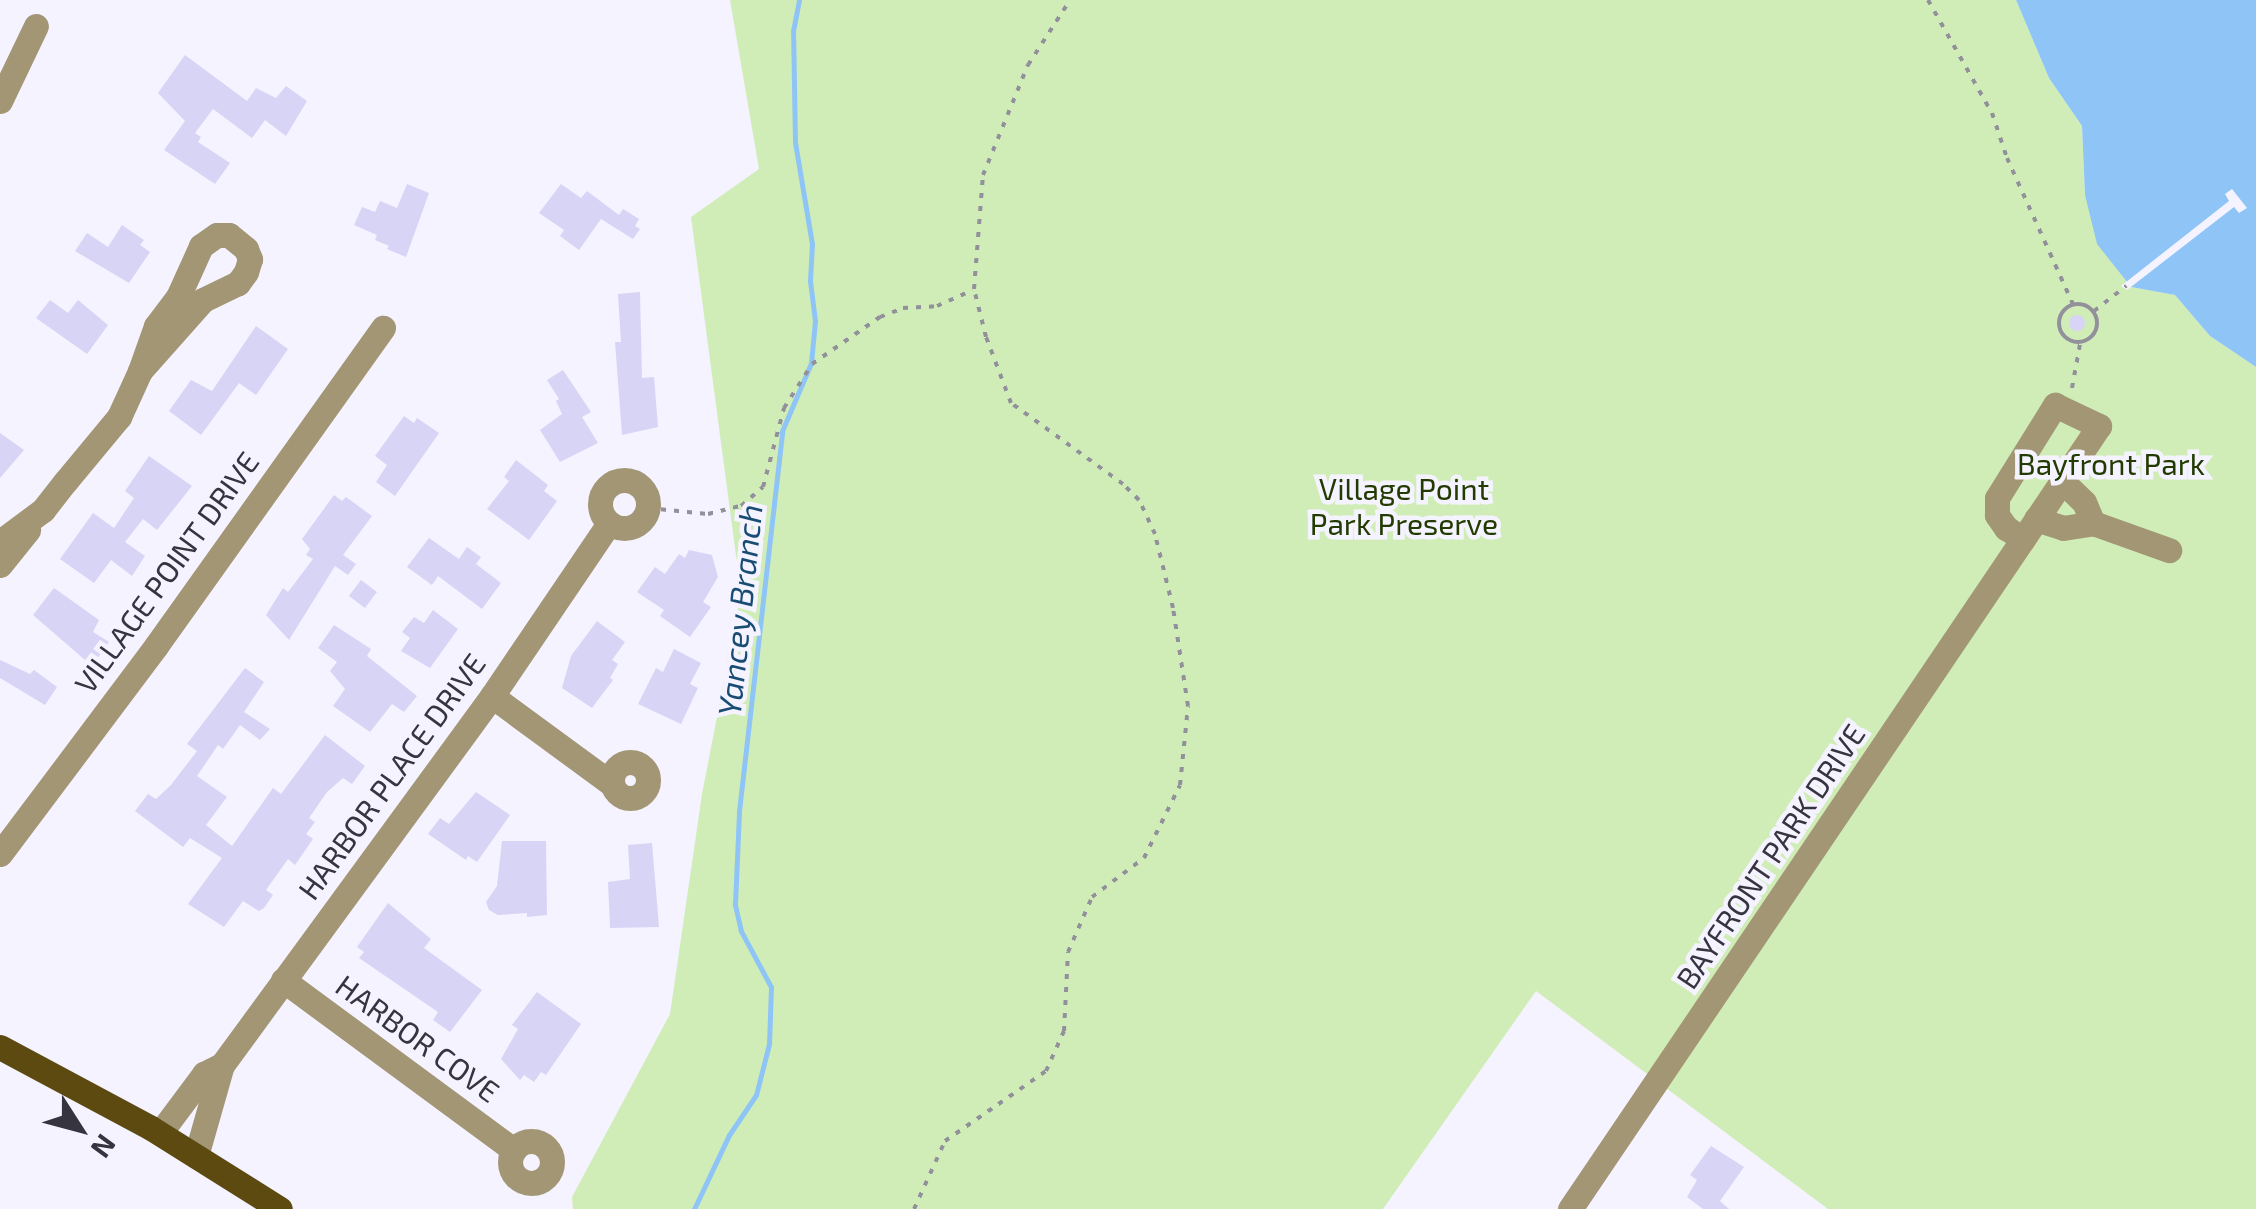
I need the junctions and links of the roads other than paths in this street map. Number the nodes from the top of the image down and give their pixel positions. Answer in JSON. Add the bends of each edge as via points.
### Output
{"nodes":[{"id":1,"x":36,"y":26,"type":"dead end"},
{"id":2,"x":0,"y":101,"type":"edge"},
{"id":3,"x":384,"y":328,"type":"dead end"},
{"id":4,"x":140,"y":371,"type":"junction"},
{"id":5,"x":2062,"y":482,"type":"junction"},
{"id":6,"x":42,"y":510,"type":"junction"},
{"id":7,"x":610,"y":523,"type":"junction"},
{"id":8,"x":2093,"y":523,"type":"junction"},
{"id":9,"x":2029,"y":529,"type":"junction"},
{"id":10,"x":0,"y":542,"type":"edge"},
{"id":11,"x":2169,"y":550,"type":"dead end"},
{"id":12,"x":0,"y":565,"type":"edge"},
{"id":13,"x":492,"y":696,"type":"junction"},
{"id":14,"x":612,"y":784,"type":"dead end"},
{"id":15,"x":0,"y":854,"type":"edge"},
{"id":16,"x":283,"y":980,"type":"junction"},
{"id":17,"x":0,"y":1047,"type":"edge"},
{"id":18,"x":222,"y":1065,"type":"junction"},
{"id":19,"x":160,"y":1133,"type":"junction"},
{"id":20,"x":514,"y":1150,"type":"dead end"},
{"id":21,"x":196,"y":1156,"type":"junction"},
{"id":22,"x":280,"y":1209,"type":"edge"},
{"id":23,"x":1570,"y":1209,"type":"edge"}],
"edges":[{"from":1,"to":2,"type":"street"},
{"from":3,"to":15,"type":"street","name":"VILLAGE POINT DRIVE"},
{"from":4,"to":4,"type":"street","via":[[203,300],[238,283],[250,259],[238,240],[217,235],[202,246],[156,326]]},
{"from":4,"to":6,"type":"street","via":[[119,416]]},
{"from":5,"to":8,"type":"street","via":[[2084,502]]},
{"from":5,"to":9,"type":"street","name":"BAYFRONT PARK DRIVE"},
{"from":5,"to":9,"type":"street","name":"BAYFRONT PARK DRIVE","via":[[2099,426],[2055,405],[1996,498],[2006,528]]},
{"from":6,"to":10,"type":"street"},
{"from":6,"to":12,"type":"street"},
{"from":7,"to":7,"type":"street","name":"HARBOR PLACE DRIVE","via":[[600,502],[606,489],[619,481],[640,486],[648,508],[632,526]]},
{"from":7,"to":13,"type":"street","name":"HARBOR PLACE DRIVE"},
{"from":8,"to":9,"type":"street"},
{"from":8,"to":11,"type":"street"},
{"from":9,"to":23,"type":"street","name":"BAYFRONT PARK DRIVE"},
{"from":13,"to":14,"type":"street"},
{"from":13,"to":16,"type":"street","name":"HARBOR PLACE DRIVE"},
{"from":16,"to":18,"type":"street","name":"HARBOR PLACE DRIVE"},
{"from":16,"to":20,"type":"street","name":"HARBOR COVE"},
{"from":17,"to":19,"type":"main road"},
{"from":18,"to":19,"type":"street","name":"HARBOR PLACE DRIVE","via":[[204,1074]]},
{"from":18,"to":21,"type":"street","name":"HARBOR PLACE DRIVE"},
{"from":19,"to":21,"type":"main road"},
{"from":21,"to":22,"type":"main road"}]}
